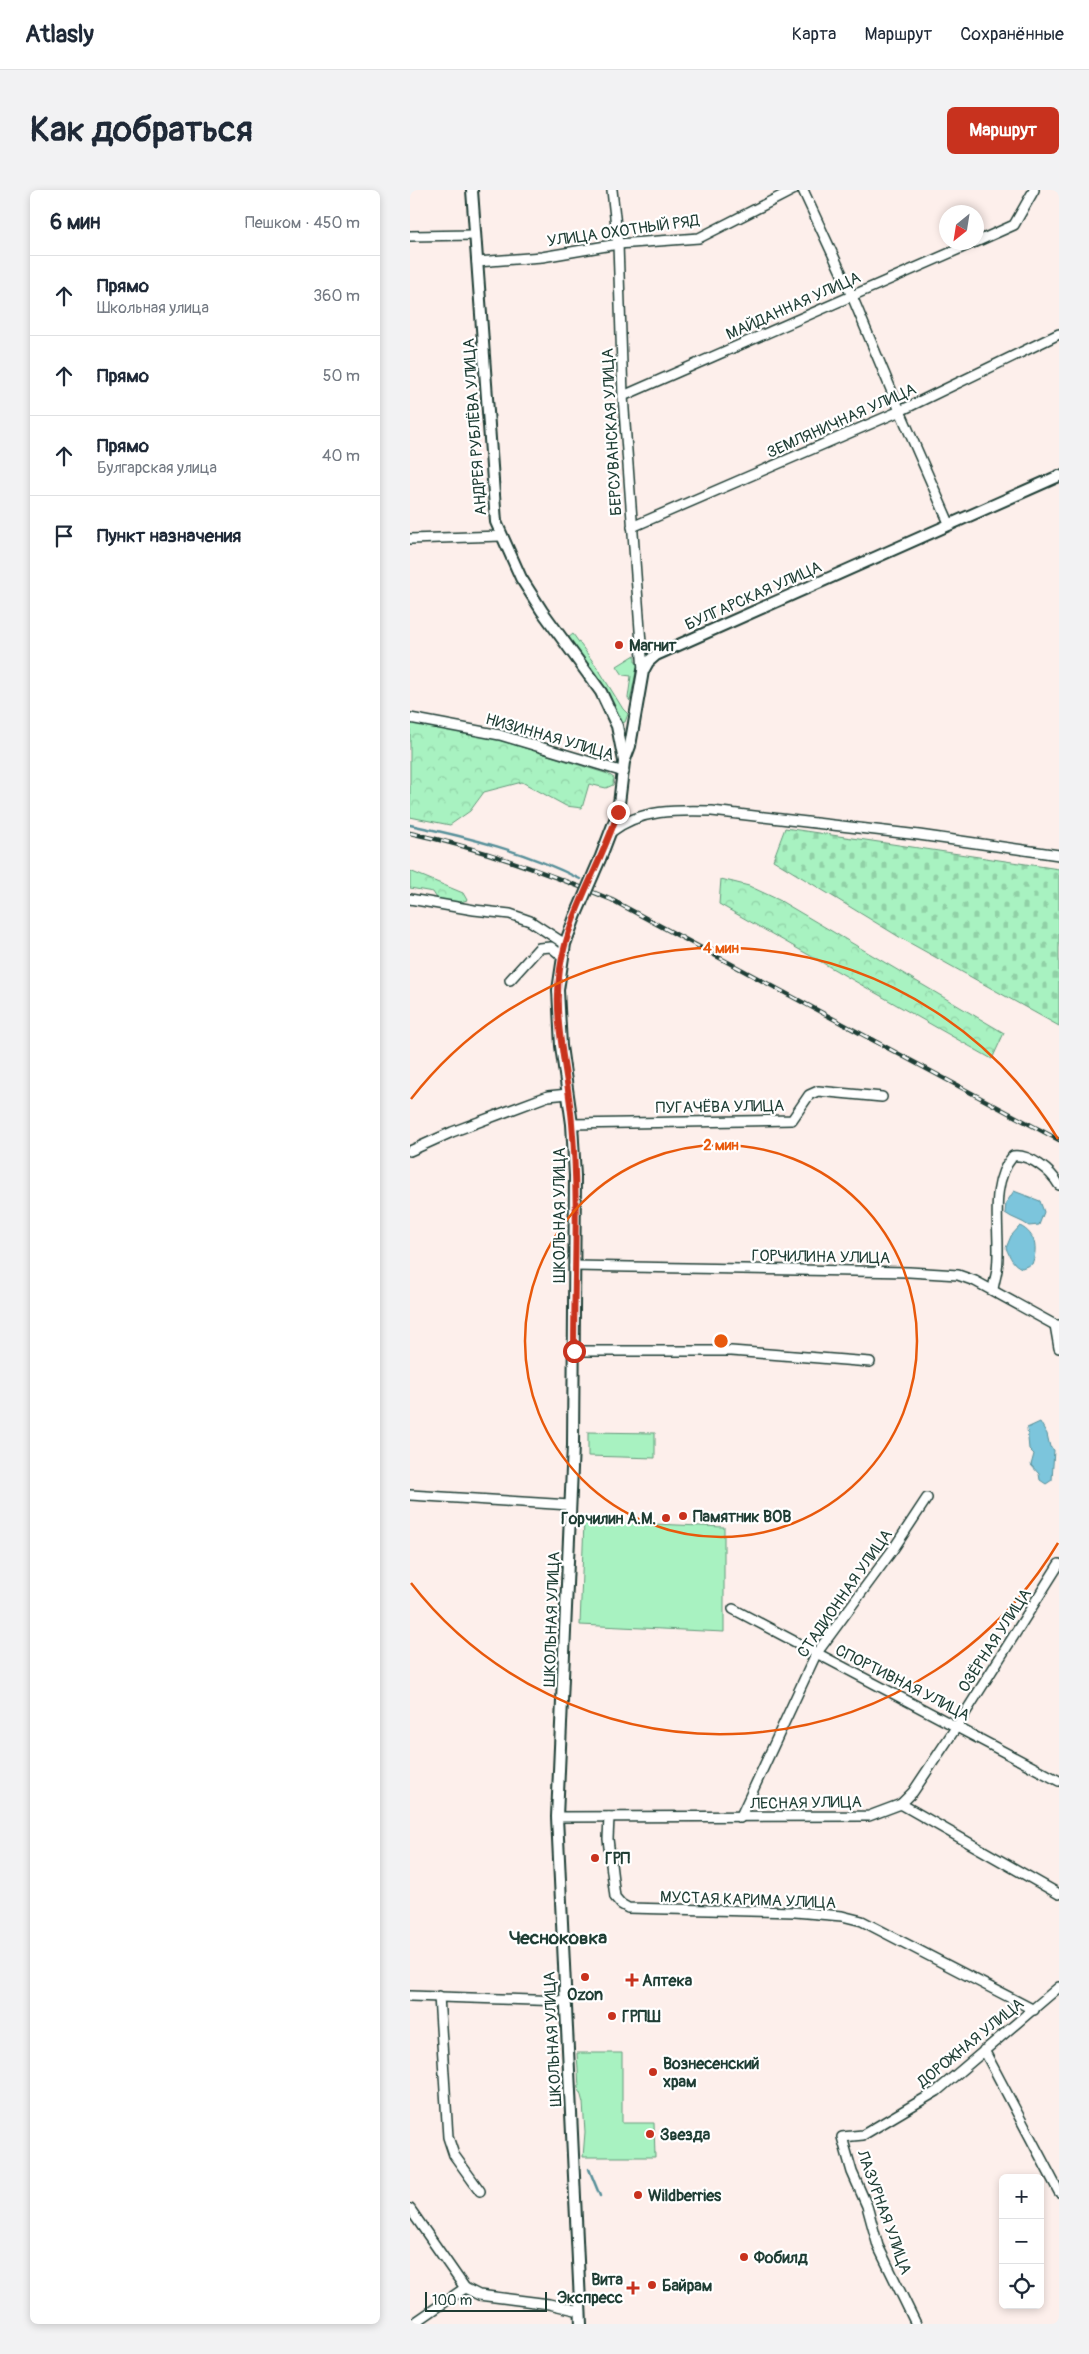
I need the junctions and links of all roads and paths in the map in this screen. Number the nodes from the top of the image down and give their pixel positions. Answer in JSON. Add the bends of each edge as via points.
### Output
{"nodes":[{"id":1,"x":472,"y":190,"type":"edge"},
{"id":2,"x":612,"y":190,"type":"edge"},
{"id":3,"x":793,"y":190,"type":"edge"},
{"id":4,"x":803,"y":190,"type":"edge"},
{"id":5,"x":1034,"y":190,"type":"edge"},
{"id":6,"x":476,"y":235,"type":"junction"},
{"id":7,"x":410,"y":236,"type":"edge"},
{"id":8,"x":984,"y":239,"type":"edge"},
{"id":9,"x":618,"y":244,"type":"junction"},
{"id":10,"x":958,"y":250,"type":"edge"},
{"id":11,"x":477,"y":262,"type":"junction"},
{"id":12,"x":852,"y":296,"type":"junction"},
{"id":13,"x":1059,"y":334,"type":"edge"},
{"id":14,"x":623,"y":396,"type":"junction"},
{"id":15,"x":900,"y":411,"type":"junction"},
{"id":16,"x":1059,"y":476,"type":"edge"},
{"id":17,"x":949,"y":523,"type":"junction"},
{"id":18,"x":632,"y":528,"type":"junction"},
{"id":19,"x":501,"y":536,"type":"junction"},
{"id":20,"x":410,"y":539,"type":"edge"},
{"id":21,"x":643,"y":671,"type":"junction"},
{"id":22,"x":410,"y":718,"type":"edge"},
{"id":23,"x":624,"y":767,"type":"junction"},
{"id":24,"x":611,"y":832,"type":"junction"},
{"id":25,"x":1059,"y":854,"type":"edge"},
{"id":26,"x":410,"y":898,"type":"edge"},
{"id":27,"x":565,"y":944,"type":"junction"},
{"id":28,"x":562,"y":956,"type":"junction"},
{"id":29,"x":510,"y":980,"type":"dead end"},
{"id":30,"x":568,"y":1094,"type":"junction"},
{"id":31,"x":882,"y":1097,"type":"dead end"},
{"id":32,"x":572,"y":1124,"type":"junction"},
{"id":33,"x":410,"y":1151,"type":"edge"},
{"id":34,"x":1059,"y":1185,"type":"edge"},
{"id":35,"x":574,"y":1266,"type":"junction"},
{"id":36,"x":993,"y":1289,"type":"junction"},
{"id":37,"x":1057,"y":1325,"type":"edge"},
{"id":38,"x":1059,"y":1348,"type":"edge"},
{"id":39,"x":574,"y":1351,"type":"junction"},
{"id":40,"x":870,"y":1362,"type":"dead end"},
{"id":41,"x":410,"y":1495,"type":"edge"},
{"id":42,"x":927,"y":1498,"type":"dead end"},
{"id":43,"x":570,"y":1505,"type":"junction"},
{"id":44,"x":1059,"y":1564,"type":"edge"},
{"id":45,"x":733,"y":1609,"type":"dead end"},
{"id":46,"x":816,"y":1654,"type":"junction"},
{"id":47,"x":957,"y":1726,"type":"junction"},
{"id":48,"x":1059,"y":1781,"type":"edge"},
{"id":49,"x":901,"y":1804,"type":"junction"},
{"id":50,"x":609,"y":1817,"type":"junction"},
{"id":51,"x":557,"y":1818,"type":"junction"},
{"id":52,"x":740,"y":1818,"type":"junction"},
{"id":53,"x":1059,"y":1894,"type":"edge"},
{"id":54,"x":1059,"y":1987,"type":"edge"},
{"id":55,"x":410,"y":1996,"type":"edge"},
{"id":56,"x":439,"y":1996,"type":"junction"},
{"id":57,"x":565,"y":2001,"type":"junction"},
{"id":58,"x":1034,"y":2010,"type":"junction"},
{"id":59,"x":984,"y":2050,"type":"junction"},
{"id":60,"x":842,"y":2137,"type":"joint"},
{"id":61,"x":480,"y":2191,"type":"dead end"},
{"id":62,"x":1059,"y":2192,"type":"edge"},
{"id":63,"x":410,"y":2209,"type":"edge"},
{"id":64,"x":466,"y":2288,"type":"junction"},
{"id":65,"x":580,"y":2311,"type":"junction"},
{"id":66,"x":413,"y":2324,"type":"edge"},
{"id":67,"x":581,"y":2324,"type":"edge"},
{"id":68,"x":916,"y":2324,"type":"edge"}],
"edges":[{"from":1,"to":6,"type":"street","name":"АНДРЕЯ РУБЛЁВА УЛИЦА"},
{"from":2,"to":9,"type":"street","name":"БЕРСУВАНСКАЯ УЛИЦА"},
{"from":3,"to":9,"type":"street","name":"УЛИЦА ОХОТНЫЙ РЯД","via":[[699,238]]},
{"from":4,"to":12,"type":"street"},
{"from":5,"to":8,"type":"street","name":"МАЙДАННАЯ УЛИЦА","via":[[1014,226]]},
{"from":6,"to":7,"type":"street"},
{"from":6,"to":11,"type":"street","name":"АНДРЕЯ РУБЛЁВА УЛИЦА"},
{"from":9,"to":11,"type":"street","name":"УЛИЦА ОХОТНЫЙ РЯД","via":[[542,257]]},
{"from":9,"to":14,"type":"street","name":"БЕРСУВАНСКАЯ УЛИЦА"},
{"from":10,"to":12,"type":"street","name":"МАЙДАННАЯ УЛИЦА"},
{"from":11,"to":19,"type":"street","name":"АНДРЕЯ РУБЛЁВА УЛИЦА","via":[[493,495]]},
{"from":12,"to":14,"type":"street","name":"МАЙДАННАЯ УЛИЦА"},
{"from":12,"to":15,"type":"street"},
{"from":13,"to":15,"type":"street","name":"ЗЕМЛЯНИЧНАЯ УЛИЦА"},
{"from":14,"to":18,"type":"street","name":"БЕРСУВАНСКАЯ УЛИЦА"},
{"from":15,"to":17,"type":"street"},
{"from":15,"to":18,"type":"street","name":"ЗЕМЛЯНИЧНАЯ УЛИЦА"},
{"from":16,"to":17,"type":"street","name":"БУЛГАРСКАЯ УЛИЦА"},
{"from":17,"to":21,"type":"street","name":"БУЛГАРСКАЯ УЛИЦА","via":[[656,655]]},
{"from":18,"to":21,"type":"street","name":"БЕРСУВАНСКАЯ УЛИЦА"},
{"from":19,"to":20,"type":"street"},
{"from":19,"to":23,"type":"street","name":"АНДРЕЯ РУБЛЁВА УЛИЦА","via":[[531,594],[601,692],[617,726]]},
{"from":21,"to":23,"type":"street"},
{"from":22,"to":23,"type":"street","name":"НИЗИННАЯ УЛИЦА","via":[[500,735]]},
{"from":23,"to":24,"type":"street","via":[[618,812]]},
{"from":24,"to":25,"type":"street","via":[[635,817],[685,810],[712,811]]},
{"from":24,"to":27,"type":"street","name":"ШКОЛЬНАЯ УЛИЦА","bridge":true},
{"from":26,"to":27,"type":"street","via":[[510,914],[530,922]]},
{"from":27,"to":28,"type":"street","name":"ШКОЛЬНАЯ УЛИЦА"},
{"from":28,"to":29,"type":"street","via":[[551,947],[539,948]]},
{"from":28,"to":30,"type":"street","name":"ШКОЛЬНАЯ УЛИЦА","via":[[558,1016]]},
{"from":30,"to":32,"type":"street","name":"ШКОЛЬНАЯ УЛИЦА"},
{"from":30,"to":33,"type":"street","via":[[539,1100]]},
{"from":31,"to":32,"type":"street","name":"ПУГАЧЁВА УЛИЦА","via":[[818,1091],[809,1095],[792,1120]]},
{"from":32,"to":35,"type":"street","name":"ШКОЛЬНАЯ УЛИЦА"},
{"from":34,"to":36,"type":"street","via":[[1029,1158],[1013,1156],[1008,1161],[1000,1184],[997,1269]]},
{"from":35,"to":36,"type":"street","name":"ГОРЧИЛИНА УЛИЦА","via":[[937,1273],[958,1275]]},
{"from":35,"to":39,"type":"street","name":"ШКОЛЬНАЯ УЛИЦА"},
{"from":36,"to":37,"type":"street","name":"ГОРЧИЛИНА УЛИЦА"},
{"from":37,"to":38,"type":"street"},
{"from":39,"to":40,"type":"street","via":[[731,1351]]},
{"from":39,"to":43,"type":"street","name":"ШКОЛЬНАЯ УЛИЦА"},
{"from":41,"to":43,"type":"street"},
{"from":42,"to":46,"type":"street","name":"СТАДИОННАЯ УЛИЦА"},
{"from":43,"to":51,"type":"street","name":"ШКОЛЬНАЯ УЛИЦА"},
{"from":44,"to":47,"type":"street","name":"ОЗЁРНАЯ УЛИЦА"},
{"from":45,"to":46,"type":"street","name":"СПОРТИВНАЯ УЛИЦА"},
{"from":46,"to":47,"type":"street","name":"СПОРТИВНАЯ УЛИЦА"},
{"from":46,"to":52,"type":"street","name":"СТАДИОННАЯ УЛИЦА"},
{"from":47,"to":48,"type":"street","name":"СПОРТИВНАЯ УЛИЦА"},
{"from":47,"to":49,"type":"street","name":"ОЗЁРНАЯ УЛИЦА","via":[[913,1792]]},
{"from":49,"to":52,"type":"street","name":"ЛЕСНАЯ УЛИЦА","via":[[869,1816]]},
{"from":49,"to":53,"type":"street"},
{"from":50,"to":51,"type":"street","name":"ЛЕСНАЯ УЛИЦА"},
{"from":50,"to":52,"type":"street","name":"ЛЕСНАЯ УЛИЦА"},
{"from":50,"to":58,"type":"street","name":"МУСТАЯ КАРИМА УЛИЦА","via":[[608,1839],[615,1897],[628,1908],[795,1912],[862,1921]]},
{"from":51,"to":57,"type":"street","name":"ШКОЛЬНАЯ УЛИЦА"},
{"from":54,"to":58,"type":"street","name":"ДОРОЖНАЯ УЛИЦА"},
{"from":55,"to":56,"type":"street"},
{"from":56,"to":57,"type":"street"},
{"from":56,"to":61,"type":"street","via":[[448,2137],[454,2155]]},
{"from":57,"to":65,"type":"street","name":"ШКОЛЬНАЯ УЛИЦА"},
{"from":58,"to":59,"type":"street","name":"ДОРОЖНАЯ УЛИЦА"},
{"from":59,"to":60,"type":"street","name":"ДОРОЖНАЯ УЛИЦА","via":[[937,2091],[863,2135]]},
{"from":59,"to":62,"type":"street"},
{"from":60,"to":68,"type":"street","name":"ЛАЗУРНАЯ УЛИЦА","via":[[878,2246]]},
{"from":63,"to":64,"type":"street"},
{"from":64,"to":65,"type":"street","via":[[479,2295]]},
{"from":64,"to":66,"type":"street"},
{"from":65,"to":67,"type":"street","name":"ШКОЛЬНАЯ УЛИЦА"}]}
